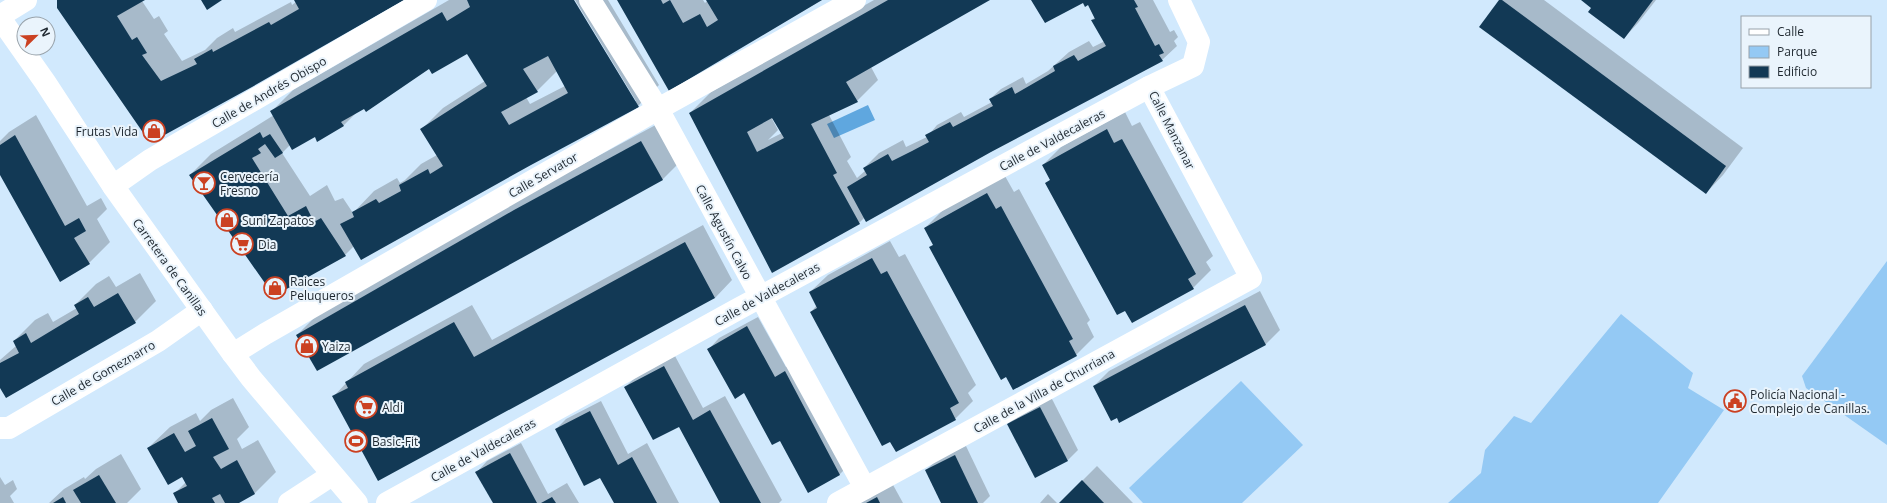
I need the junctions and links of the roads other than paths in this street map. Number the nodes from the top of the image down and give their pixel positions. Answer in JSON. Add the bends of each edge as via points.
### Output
{"nodes":[{"id":1,"x":26,"y":0,"type":"edge"},
{"id":2,"x":426,"y":0,"type":"edge"},
{"id":3,"x":590,"y":0,"type":"edge"},
{"id":4,"x":855,"y":0,"type":"edge"},
{"id":5,"x":1179,"y":0,"type":"edge"},
{"id":6,"x":0,"y":17,"type":"edge"},
{"id":7,"x":1149,"y":88,"type":"junction"},
{"id":8,"x":658,"y":109,"type":"junction"},
{"id":9,"x":113,"y":186,"type":"junction"},
{"id":10,"x":1251,"y":278,"type":"joint"},
{"id":11,"x":760,"y":298,"type":"junction"},
{"id":12,"x":202,"y":310,"type":"junction"},
{"id":13,"x":233,"y":354,"type":"junction"},
{"id":14,"x":0,"y":428,"type":"edge"},
{"id":15,"x":332,"y":475,"type":"junction"},
{"id":16,"x":865,"y":488,"type":"junction"},
{"id":17,"x":289,"y":503,"type":"edge"},
{"id":18,"x":357,"y":503,"type":"edge"},
{"id":19,"x":387,"y":503,"type":"edge"},
{"id":20,"x":838,"y":503,"type":"edge"}],
"edges":[{"from":1,"to":6,"type":"street"},
{"from":2,"to":9,"type":"street","name":"Calle de Andrés Obispo","via":[[150,160]]},
{"from":3,"to":8,"type":"street","name":"Calle Agustín Calvo"},
{"from":4,"to":8,"type":"street","name":"Calle Servator"},
{"from":5,"to":7,"type":"street","name":"Calle Manzanar","via":[[1199,42],[1193,66]]},
{"from":6,"to":9,"type":"street","name":"Carretera de Canillas"},
{"from":7,"to":10,"type":"street","name":"Calle Manzanar"},
{"from":7,"to":11,"type":"street","name":"Calle de Valdecaleras"},
{"from":8,"to":11,"type":"street","name":"Calle Agustín Calvo"},
{"from":8,"to":13,"type":"street","name":"Calle Servator"},
{"from":9,"to":12,"type":"street","name":"Carretera de Canillas"},
{"from":10,"to":16,"type":"street","name":"Calle de la Villa de Churriana"},
{"from":11,"to":16,"type":"street","name":"Calle Agustín Calvo"},
{"from":11,"to":19,"type":"street","name":"Calle de Valdecaleras"},
{"from":12,"to":13,"type":"street","name":"Carretera de Canillas"},
{"from":12,"to":14,"type":"street","name":"Calle de Gomeznarro","via":[[158,341],[9,428]]},
{"from":13,"to":15,"type":"street","name":"Carretera de Canillas"},
{"from":15,"to":17,"type":"street"},
{"from":15,"to":18,"type":"street","name":"Carretera de Canillas"},
{"from":16,"to":20,"type":"street","name":"Calle de la Villa de Churriana"}]}
